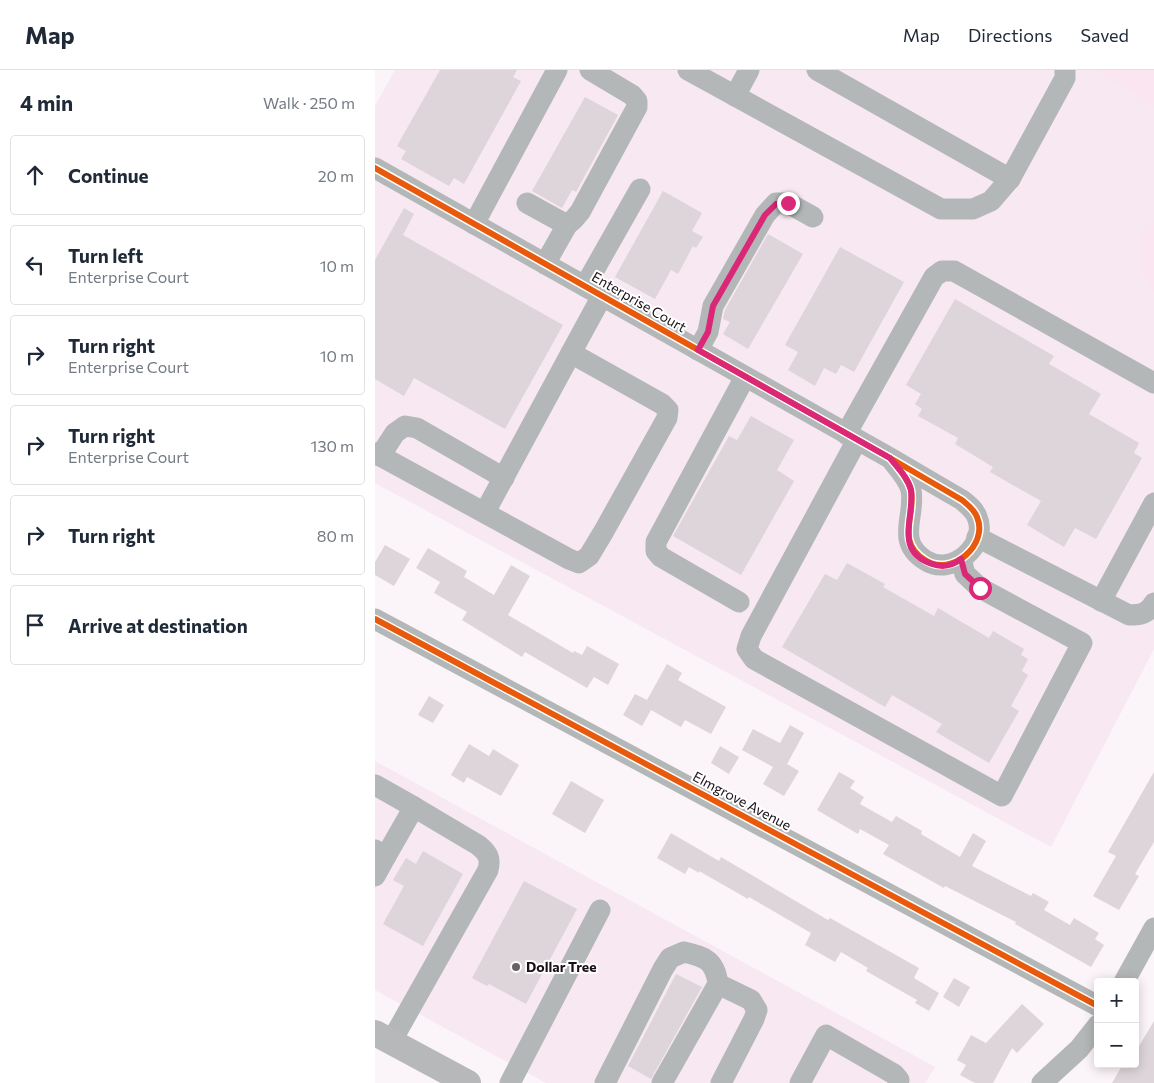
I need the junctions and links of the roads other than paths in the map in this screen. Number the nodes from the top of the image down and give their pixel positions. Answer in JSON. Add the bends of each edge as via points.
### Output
{"nodes":[{"id":1,"x":557,"y":70,"type":"edge"},
{"id":2,"x":590,"y":70,"type":"edge"},
{"id":3,"x":688,"y":70,"type":"edge"},
{"id":4,"x":749,"y":70,"type":"edge"},
{"id":5,"x":817,"y":70,"type":"edge"},
{"id":6,"x":1065,"y":70,"type":"edge"},
{"id":7,"x":735,"y":96,"type":"junction"},
{"id":8,"x":375,"y":168,"type":"edge"},
{"id":9,"x":1010,"y":180,"type":"junction"},
{"id":10,"x":639,"y":189,"type":"dead end"},
{"id":11,"x":527,"y":203,"type":"dead end"},
{"id":12,"x":813,"y":216,"type":"dead end"},
{"id":13,"x":474,"y":224,"type":"junction"},
{"id":14,"x":567,"y":225,"type":"junction"},
{"id":15,"x":545,"y":264,"type":"junction"},
{"id":16,"x":593,"y":291,"type":"junction"},
{"id":17,"x":698,"y":350,"type":"junction"},
{"id":18,"x":571,"y":353,"type":"junction"},
{"id":19,"x":745,"y":377,"type":"junction"},
{"id":20,"x":1154,"y":383,"type":"edge"},
{"id":21,"x":852,"y":437,"type":"junction"},
{"id":22,"x":378,"y":454,"type":"edge"},
{"id":23,"x":890,"y":458,"type":"junction"},
{"id":24,"x":504,"y":478,"type":"junction"},
{"id":25,"x":1154,"y":503,"type":"edge"},
{"id":26,"x":485,"y":512,"type":"junction"},
{"id":27,"x":977,"y":537,"type":"junction"},
{"id":28,"x":961,"y":559,"type":"junction"},
{"id":29,"x":1101,"y":601,"type":"junction"},
{"id":30,"x":739,"y":602,"type":"dead end"},
{"id":31,"x":1154,"y":603,"type":"edge"},
{"id":32,"x":375,"y":619,"type":"edge"},
{"id":33,"x":375,"y":785,"type":"edge"},
{"id":34,"x":414,"y":807,"type":"junction"},
{"id":35,"x":381,"y":853,"type":"edge"},
{"id":36,"x":375,"y":876,"type":"edge"},
{"id":37,"x":600,"y":910,"type":"dead end"},
{"id":38,"x":1154,"y":928,"type":"edge"},
{"id":39,"x":1127,"y":978,"type":"edge"},
{"id":40,"x":718,"y":984,"type":"junction"},
{"id":41,"x":1094,"y":1004,"type":"edge"},
{"id":42,"x":1094,"y":1031,"type":"edge"},
{"id":43,"x":383,"y":1038,"type":"edge"},
{"id":44,"x":665,"y":1082,"type":"edge"},
{"id":45,"x":468,"y":1083,"type":"edge"},
{"id":46,"x":510,"y":1083,"type":"edge"},
{"id":47,"x":605,"y":1083,"type":"edge"},
{"id":48,"x":721,"y":1083,"type":"edge"},
{"id":49,"x":800,"y":1083,"type":"edge"},
{"id":50,"x":898,"y":1083,"type":"edge"},
{"id":51,"x":1042,"y":1083,"type":"edge"}],
"edges":[{"from":1,"to":13,"type":"street"},
{"from":2,"to":14,"type":"street","via":[[632,95],[637,101],[637,108],[580,212]]},
{"from":3,"to":7,"type":"street"},
{"from":4,"to":7,"type":"street"},
{"from":5,"to":9,"type":"street"},
{"from":6,"to":9,"type":"street","via":[[1065,78]]},
{"from":7,"to":9,"type":"street","via":[[941,210],[973,210],[991,201]]},
{"from":8,"to":13,"type":"street","name":"Enterprise Court"},
{"from":10,"to":16,"type":"street"},
{"from":11,"to":14,"type":"street"},
{"from":12,"to":17,"type":"street","via":[[788,203],[776,204],[765,215],[713,306],[708,332]]},
{"from":13,"to":15,"type":"street","name":"Enterprise Court"},
{"from":14,"to":15,"type":"street"},
{"from":15,"to":16,"type":"street","name":"Enterprise Court"},
{"from":16,"to":17,"type":"street","name":"Enterprise Court"},
{"from":16,"to":18,"type":"street"},
{"from":17,"to":19,"type":"street","name":"Enterprise Court"},
{"from":18,"to":24,"type":"street"},
{"from":18,"to":26,"type":"street","via":[[662,404],[668,410],[667,418],[589,556],[579,563]]},
{"from":19,"to":21,"type":"street","name":"Enterprise Court"},
{"from":19,"to":30,"type":"street","via":[[656,542],[656,550],[661,557]]},
{"from":20,"to":21,"type":"street","via":[[953,270],[942,271],[934,277]]},
{"from":21,"to":23,"type":"street","name":"Enterprise Court"},
{"from":21,"to":28,"type":"street","via":[[747,649],[754,659],[1002,796],[1082,643],[980,588],[965,574]]},
{"from":22,"to":24,"type":"street","via":[[405,426],[417,428]]},
{"from":22,"to":26,"type":"street"},
{"from":23,"to":27,"type":"street","name":"Enterprise Court","via":[[971,508],[979,522]]},
{"from":23,"to":28,"type":"street","name":"Enterprise Court","via":[[903,473],[911,492],[908,530],[911,546],[924,560],[936,565],[952,565]]},
{"from":24,"to":26,"type":"street"},
{"from":25,"to":29,"type":"street"},
{"from":27,"to":28,"type":"street","via":[[971,550]]},
{"from":27,"to":29,"type":"street"},
{"from":29,"to":31,"type":"street","via":[[1129,615],[1143,615]]},
{"from":32,"to":41,"type":"street","name":"Elmgrove Avenue"},
{"from":33,"to":34,"type":"street"},
{"from":34,"to":35,"type":"street"},
{"from":34,"to":43,"type":"street","via":[[478,845],[490,860],[488,870]]},
{"from":35,"to":36,"type":"street"},
{"from":37,"to":46,"type":"street"},
{"from":38,"to":39,"type":"street"},
{"from":40,"to":44,"type":"street"},
{"from":40,"to":47,"type":"street","via":[[716,970],[705,957],[684,952],[670,958]]},
{"from":40,"to":48,"type":"street","via":[[751,1000],[757,1010]]},
{"from":42,"to":51,"type":"street"},
{"from":43,"to":45,"type":"main road"},
{"from":49,"to":50,"type":"street","via":[[826,1035],[895,1074]]}]}
